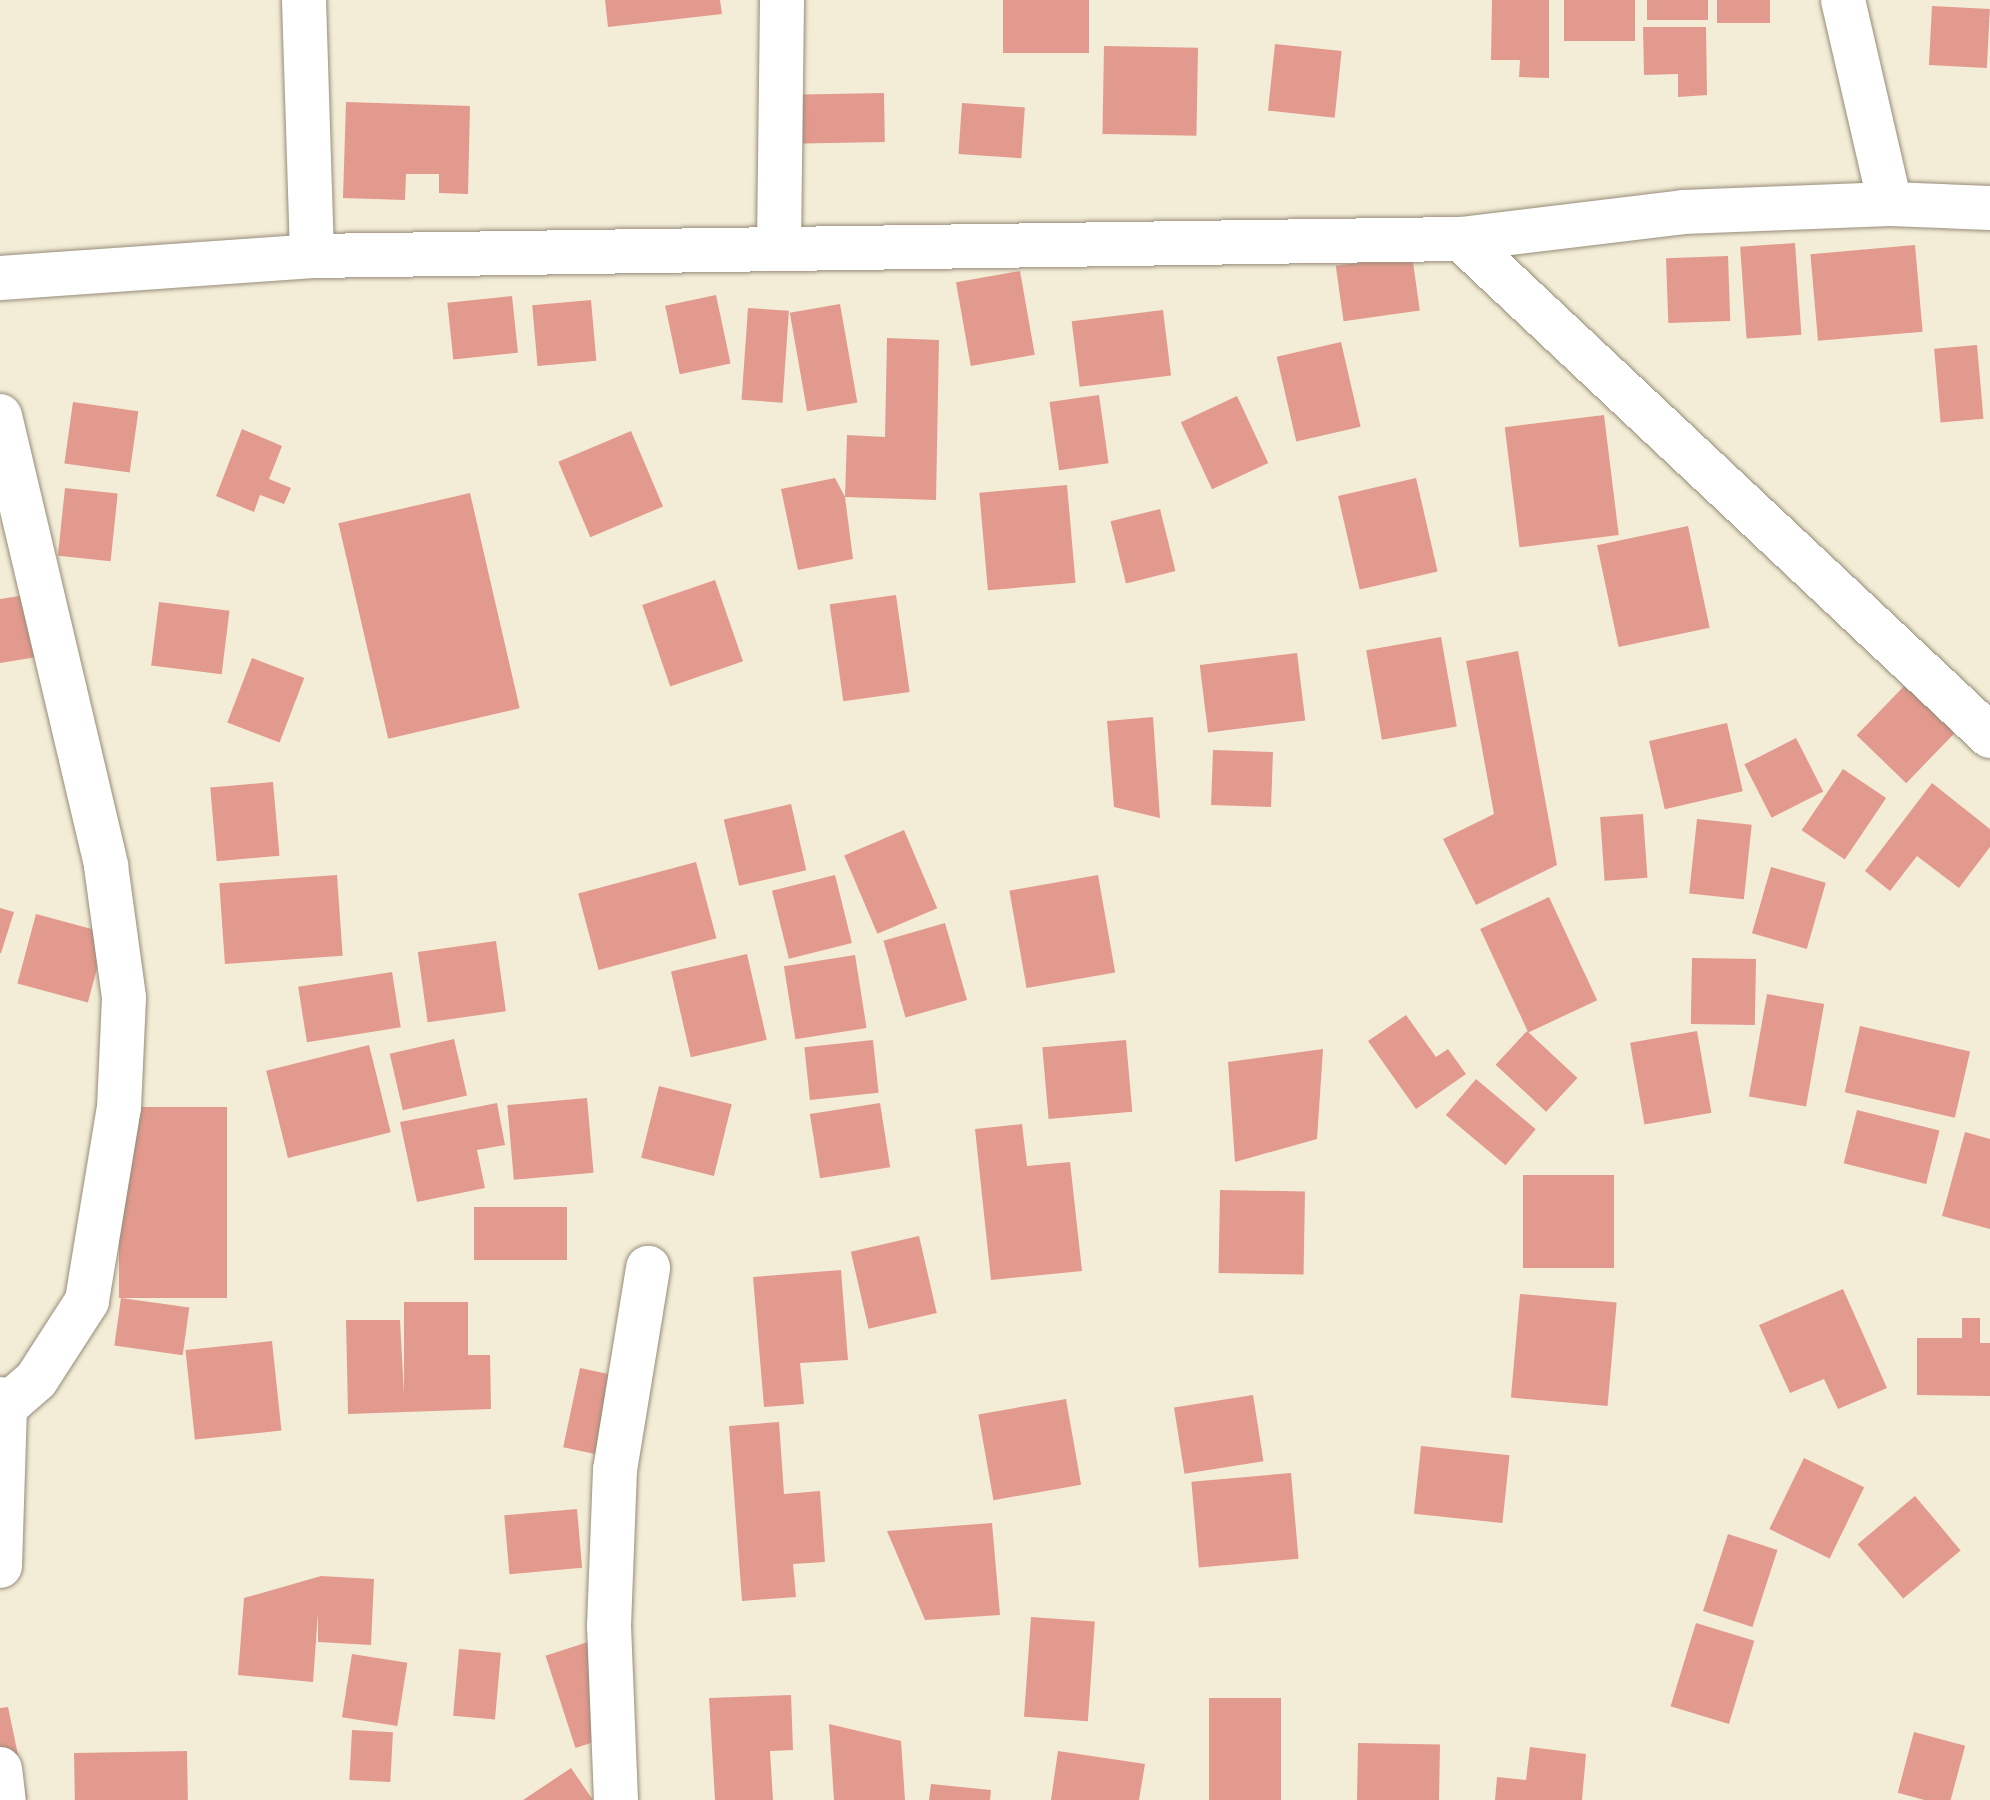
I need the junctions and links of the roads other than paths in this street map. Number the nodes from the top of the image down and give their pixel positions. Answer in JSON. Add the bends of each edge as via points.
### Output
{"nodes":[{"id":1,"x":304,"y":0,"type":"edge"},
{"id":2,"x":782,"y":0,"type":"edge"},
{"id":3,"x":1843,"y":0,"type":"edge"},
{"id":4,"x":1890,"y":204,"type":"junction"},
{"id":5,"x":1990,"y":208,"type":"edge"},
{"id":6,"x":1461,"y":239,"type":"junction"},
{"id":7,"x":779,"y":246,"type":"junction"},
{"id":8,"x":312,"y":256,"type":"junction"},
{"id":9,"x":0,"y":278,"type":"edge"},
{"id":10,"x":0,"y":416,"type":"edge"},
{"id":11,"x":1990,"y":736,"type":"edge"},
{"id":12,"x":648,"y":1268,"type":"dead end"},
{"id":13,"x":3,"y":1403,"type":"edge"},
{"id":14,"x":0,"y":1566,"type":"edge"},
{"id":15,"x":0,"y":1769,"type":"edge"},
{"id":16,"x":4,"y":1800,"type":"edge"},
{"id":17,"x":616,"y":1800,"type":"edge"}],
"edges":[{"from":1,"to":8,"type":"street"},
{"from":2,"to":7,"type":"street"},
{"from":3,"to":4,"type":"street"},
{"from":4,"to":5,"type":"street"},
{"from":4,"to":6,"type":"street","via":[[1683,212]]},
{"from":6,"to":7,"type":"street"},
{"from":6,"to":11,"type":"street"},
{"from":7,"to":8,"type":"street"},
{"from":8,"to":9,"type":"street"},
{"from":10,"to":13,"type":"street","via":[[106,866],[124,998],[119,1107],[87,1301],[36,1380]]},
{"from":12,"to":17,"type":"street","via":[[615,1470],[609,1626]]},
{"from":13,"to":14,"type":"street"},
{"from":15,"to":16,"type":"street"}]}
